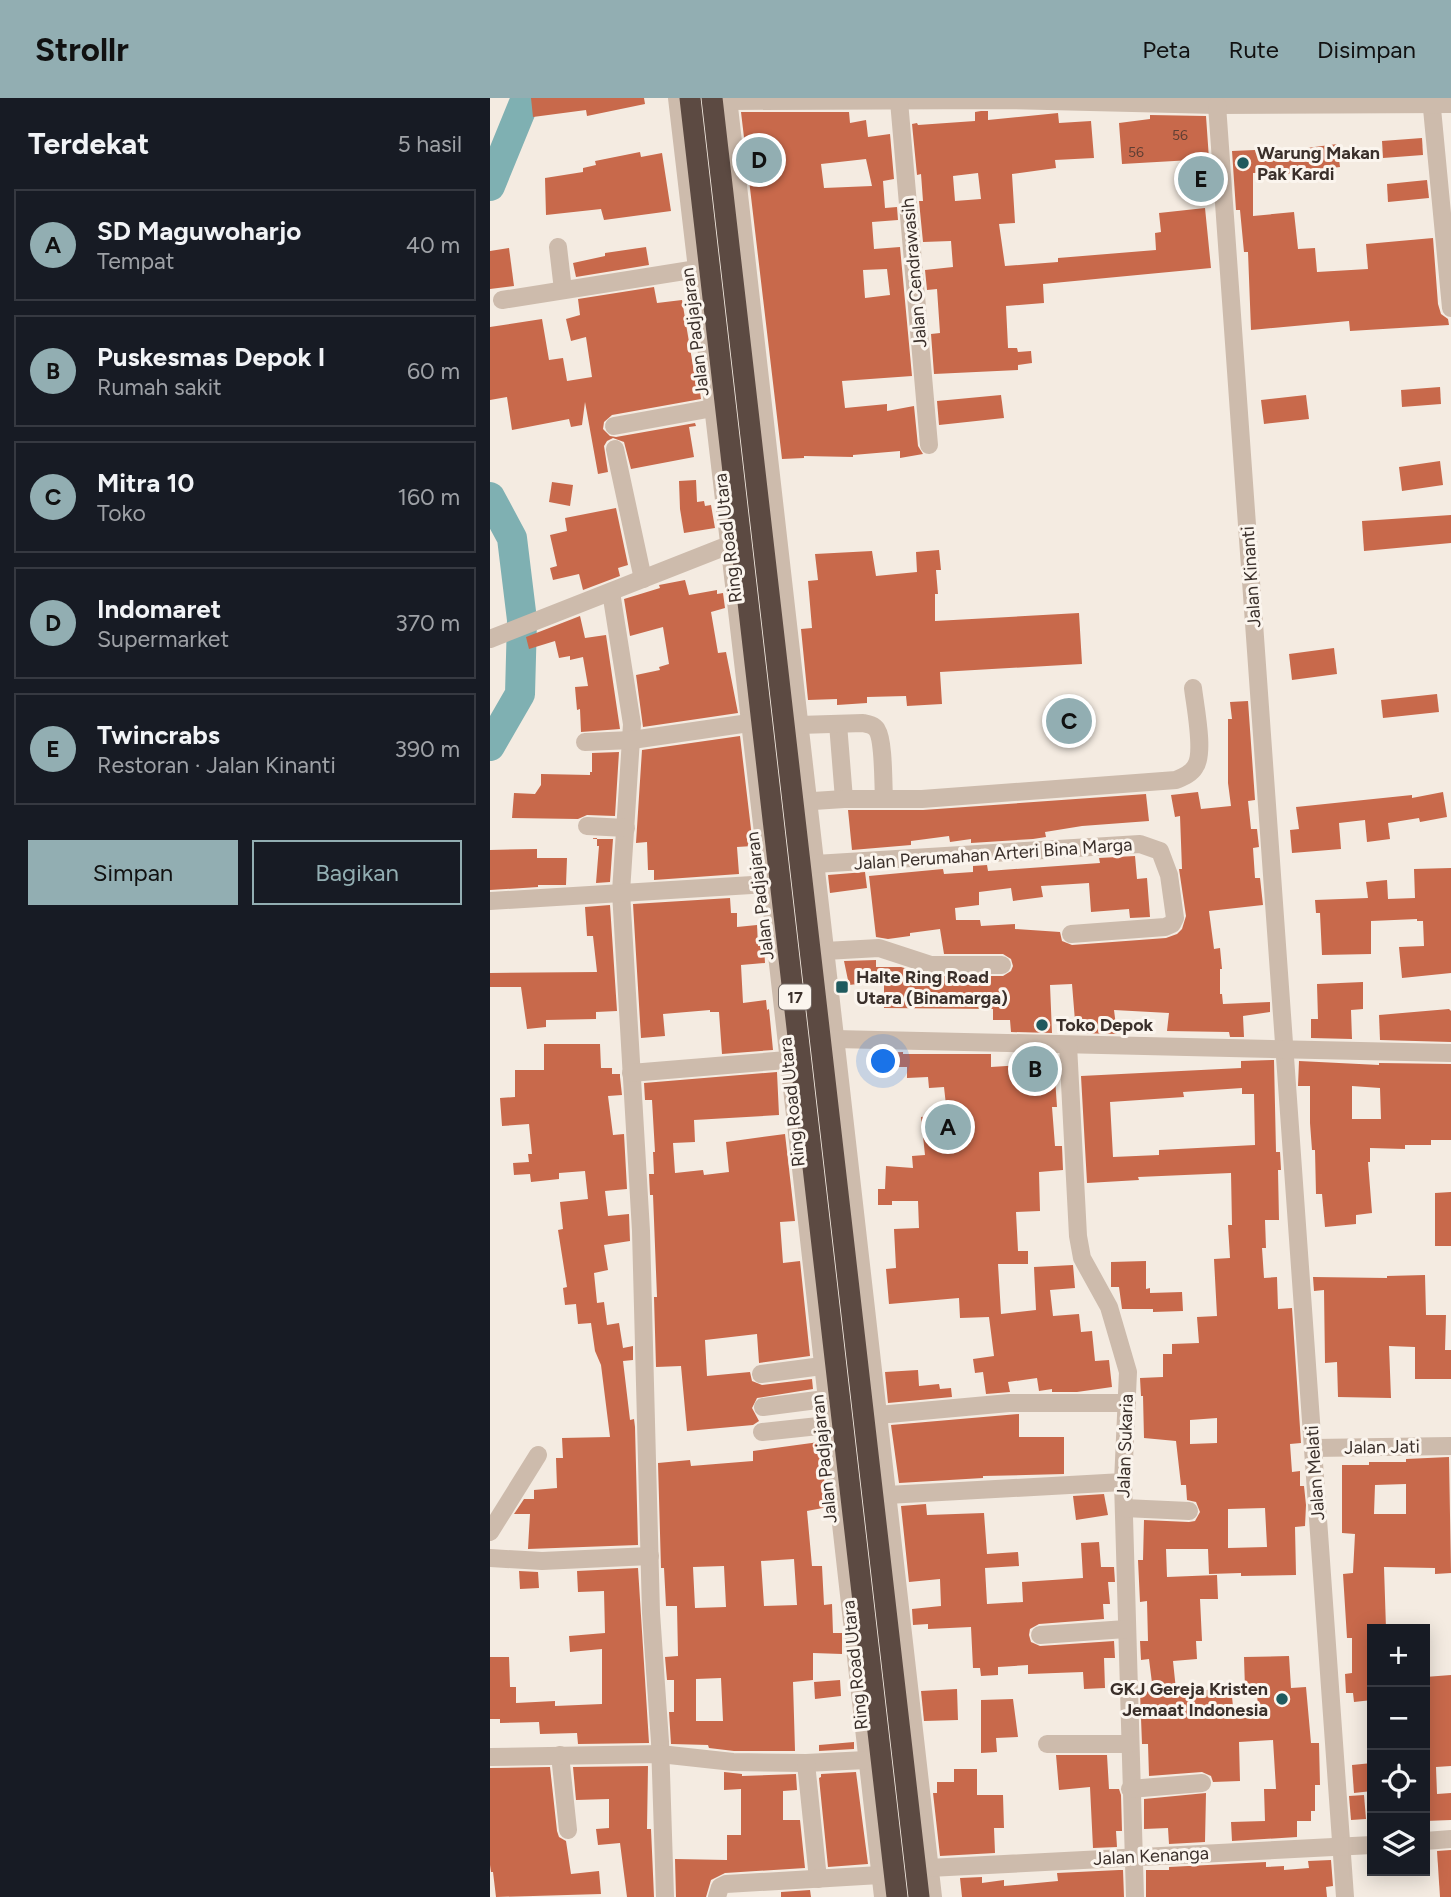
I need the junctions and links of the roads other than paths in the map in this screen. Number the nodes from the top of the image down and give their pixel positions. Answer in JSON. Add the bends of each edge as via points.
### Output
{"nodes":[{"id":1,"x":677,"y":98,"type":"edge"},
{"id":2,"x":690,"y":98,"type":"edge"},
{"id":3,"x":723,"y":99,"type":"edge"},
{"id":4,"x":855,"y":99,"type":"edge"},
{"id":5,"x":1003,"y":99,"type":"edge"},
{"id":6,"x":899,"y":101,"type":"junction"},
{"id":7,"x":1432,"y":101,"type":"edge"},
{"id":8,"x":1217,"y":104,"type":"junction"},
{"id":9,"x":1451,"y":104,"type":"edge"},
{"id":10,"x":696,"y":208,"type":"junction"},
{"id":11,"x":558,"y":247,"type":"dead end"},
{"id":12,"x":697,"y":269,"type":"junction"},
{"id":13,"x":563,"y":290,"type":"junction"},
{"id":14,"x":502,"y":300,"type":"dead end"},
{"id":15,"x":1451,"y":308,"type":"edge"},
{"id":16,"x":713,"y":408,"type":"junction"},
{"id":17,"x":614,"y":426,"type":"dead end"},
{"id":18,"x":929,"y":445,"type":"dead end"},
{"id":19,"x":615,"y":449,"type":"dead end"},
{"id":20,"x":729,"y":545,"type":"junction"},
{"id":21,"x":643,"y":579,"type":"junction"},
{"id":22,"x":611,"y":592,"type":"junction"},
{"id":23,"x":490,"y":639,"type":"edge"},
{"id":24,"x":1193,"y":688,"type":"dead end"},
{"id":25,"x":749,"y":723,"type":"junction"},
{"id":26,"x":838,"y":723,"type":"junction"},
{"id":27,"x":799,"y":725,"type":"junction"},
{"id":28,"x":632,"y":740,"type":"junction"},
{"id":29,"x":585,"y":742,"type":"dead end"},
{"id":30,"x":884,"y":798,"type":"junction"},
{"id":31,"x":844,"y":799,"type":"junction"},
{"id":32,"x":801,"y":802,"type":"junction"},
{"id":33,"x":587,"y":826,"type":"dead end"},
{"id":34,"x":626,"y":828,"type":"junction"},
{"id":35,"x":815,"y":864,"type":"junction"},
{"id":36,"x":769,"y":884,"type":"junction"},
{"id":37,"x":621,"y":892,"type":"junction"},
{"id":38,"x":490,"y":901,"type":"edge"},
{"id":39,"x":1071,"y":934,"type":"dead end"},
{"id":40,"x":825,"y":951,"type":"junction"},
{"id":41,"x":1002,"y":965,"type":"dead end"},
{"id":42,"x":835,"y":1039,"type":"junction"},
{"id":43,"x":1068,"y":1045,"type":"junction"},
{"id":44,"x":1285,"y":1050,"type":"junction"},
{"id":45,"x":1451,"y":1053,"type":"edge"},
{"id":46,"x":787,"y":1060,"type":"junction"},
{"id":47,"x":631,"y":1073,"type":"junction"},
{"id":48,"x":839,"y":1129,"type":"junction"},
{"id":49,"x":811,"y":1210,"type":"junction"},
{"id":50,"x":822,"y":1366,"type":"junction"},
{"id":51,"x":761,"y":1374,"type":"dead end"},
{"id":52,"x":825,"y":1399,"type":"junction"},
{"id":53,"x":1127,"y":1403,"type":"junction"},
{"id":54,"x":763,"y":1407,"type":"dead end"},
{"id":55,"x":878,"y":1415,"type":"junction"},
{"id":56,"x":828,"y":1425,"type":"junction"},
{"id":57,"x":762,"y":1432,"type":"dead end"},
{"id":58,"x":1451,"y":1446,"type":"edge"},
{"id":59,"x":1314,"y":1448,"type":"junction"},
{"id":60,"x":538,"y":1455,"type":"dead end"},
{"id":61,"x":1123,"y":1482,"type":"junction"},
{"id":62,"x":887,"y":1495,"type":"junction"},
{"id":63,"x":1124,"y":1508,"type":"junction"},
{"id":64,"x":1189,"y":1511,"type":"dead end"},
{"id":65,"x":490,"y":1532,"type":"edge"},
{"id":66,"x":650,"y":1556,"type":"junction"},
{"id":67,"x":490,"y":1558,"type":"edge"},
{"id":68,"x":1126,"y":1629,"type":"junction"},
{"id":69,"x":1040,"y":1635,"type":"dead end"},
{"id":70,"x":902,"y":1688,"type":"junction"},
{"id":71,"x":1047,"y":1744,"type":"dead end"},
{"id":72,"x":1129,"y":1744,"type":"junction"},
{"id":73,"x":660,"y":1754,"type":"junction"},
{"id":74,"x":560,"y":1755,"type":"junction"},
{"id":75,"x":490,"y":1757,"type":"edge"},
{"id":76,"x":866,"y":1760,"type":"junction"},
{"id":77,"x":806,"y":1763,"type":"junction"},
{"id":78,"x":1202,"y":1783,"type":"dead end"},
{"id":79,"x":1130,"y":1789,"type":"junction"},
{"id":80,"x":568,"y":1830,"type":"dead end"},
{"id":81,"x":1451,"y":1839,"type":"edge"},
{"id":82,"x":1430,"y":1841,"type":"edge"},
{"id":83,"x":1367,"y":1845,"type":"edge"},
{"id":84,"x":1342,"y":1847,"type":"junction"},
{"id":85,"x":1133,"y":1857,"type":"junction"},
{"id":86,"x":929,"y":1868,"type":"junction"},
{"id":87,"x":880,"y":1875,"type":"junction"},
{"id":88,"x":818,"y":1879,"type":"junction"},
{"id":89,"x":778,"y":1889,"type":"edge"},
{"id":90,"x":665,"y":1897,"type":"edge"},
{"id":91,"x":717,"y":1897,"type":"edge"},
{"id":92,"x":883,"y":1897,"type":"edge"},
{"id":93,"x":897,"y":1897,"type":"edge"},
{"id":94,"x":919,"y":1897,"type":"edge"},
{"id":95,"x":933,"y":1897,"type":"edge"},
{"id":96,"x":1135,"y":1897,"type":"edge"},
{"id":97,"x":1345,"y":1897,"type":"edge"}],
"edges":[{"from":1,"to":10,"type":"street","name":"Ring Road Utara"},
{"from":2,"to":10,"type":"highway","name":"Jalan Padjajaran","number":"17"},
{"from":3,"to":4,"type":"street"},
{"from":3,"to":27,"type":"street"},
{"from":3,"to":32,"type":"highway","number":"17"},
{"from":4,"to":6,"type":"street"},
{"from":5,"to":6,"type":"street"},
{"from":5,"to":8,"type":"street"},
{"from":6,"to":18,"type":"street","name":"Jalan Cendrawasih"},
{"from":7,"to":8,"type":"street"},
{"from":7,"to":9,"type":"street"},
{"from":7,"to":15,"type":"street"},
{"from":8,"to":44,"type":"street","name":"Jalan Kinanti"},
{"from":10,"to":12,"type":"street","name":"Ring Road Utara"},
{"from":10,"to":49,"type":"highway","name":"Jalan Padjajaran","number":"17"},
{"from":11,"to":13,"type":"street"},
{"from":12,"to":13,"type":"street"},
{"from":12,"to":16,"type":"street","name":"Ring Road Utara"},
{"from":13,"to":14,"type":"street"},
{"from":16,"to":17,"type":"street"},
{"from":16,"to":20,"type":"street","name":"Ring Road Utara"},
{"from":19,"to":21,"type":"street"},
{"from":20,"to":21,"type":"street"},
{"from":20,"to":25,"type":"street","name":"Ring Road Utara"},
{"from":21,"to":22,"type":"street"},
{"from":22,"to":23,"type":"street"},
{"from":22,"to":28,"type":"street"},
{"from":24,"to":30,"type":"street","via":[[1200,756],[1186,776],[1176,780],[897,801]]},
{"from":25,"to":28,"type":"street"},
{"from":25,"to":36,"type":"street","name":"Ring Road Utara"},
{"from":26,"to":27,"type":"street"},
{"from":26,"to":30,"type":"street","via":[[870,724],[877,729]]},
{"from":26,"to":31,"type":"street"},
{"from":27,"to":32,"type":"street"},
{"from":28,"to":29,"type":"street"},
{"from":28,"to":34,"type":"street"},
{"from":30,"to":31,"type":"street"},
{"from":31,"to":32,"type":"street"},
{"from":32,"to":35,"type":"street"},
{"from":32,"to":48,"type":"highway","number":"17"},
{"from":33,"to":34,"type":"street"},
{"from":34,"to":37,"type":"street"},
{"from":35,"to":39,"type":"street","name":"Jalan Perumahan Arteri Bina Marga","via":[[1140,844],[1160,851],[1169,875],[1172,924]]},
{"from":35,"to":40,"type":"street"},
{"from":36,"to":37,"type":"street"},
{"from":36,"to":46,"type":"street","name":"Ring Road Utara"},
{"from":37,"to":38,"type":"street"},
{"from":37,"to":47,"type":"street"},
{"from":40,"to":41,"type":"street","via":[[879,948],[931,965]]},
{"from":40,"to":42,"type":"street"},
{"from":42,"to":43,"type":"street"},
{"from":42,"to":48,"type":"street"},
{"from":43,"to":44,"type":"street"},
{"from":43,"to":53,"type":"street","name":"Jalan Sukaria","via":[[1078,1236],[1082,1258],[1109,1307],[1121,1347],[1128,1372]]},
{"from":44,"to":45,"type":"street"},
{"from":44,"to":59,"type":"street","name":"Jalan Melati"},
{"from":46,"to":47,"type":"street"},
{"from":46,"to":49,"type":"street","name":"Ring Road Utara"},
{"from":47,"to":66,"type":"street","via":[[642,1245]]},
{"from":48,"to":55,"type":"street"},
{"from":48,"to":70,"type":"highway","number":"17"},
{"from":49,"to":50,"type":"street","name":"Ring Road Utara"},
{"from":49,"to":93,"type":"highway","name":"Jalan Padjajaran","number":"17"},
{"from":50,"to":51,"type":"street"},
{"from":50,"to":52,"type":"street","name":"Ring Road Utara"},
{"from":52,"to":54,"type":"street"},
{"from":52,"to":56,"type":"street","name":"Ring Road Utara"},
{"from":53,"to":55,"type":"street","via":[[1009,1403]]},
{"from":53,"to":61,"type":"street","name":"Jalan Sukaria"},
{"from":55,"to":62,"type":"street"},
{"from":56,"to":57,"type":"street"},
{"from":56,"to":76,"type":"street","name":"Ring Road Utara"},
{"from":58,"to":59,"type":"street","name":"Jalan Jati"},
{"from":59,"to":84,"type":"street","name":"Jalan Melati","via":[[1342,1744]]},
{"from":60,"to":65,"type":"street"},
{"from":61,"to":62,"type":"street"},
{"from":61,"to":63,"type":"street","name":"Jalan Sukaria"},
{"from":62,"to":70,"type":"street"},
{"from":63,"to":64,"type":"street"},
{"from":63,"to":68,"type":"street","name":"Jalan Sukaria"},
{"from":66,"to":67,"type":"street","via":[[542,1561]]},
{"from":66,"to":73,"type":"street"},
{"from":68,"to":69,"type":"street"},
{"from":68,"to":72,"type":"street","name":"Jalan Sukaria"},
{"from":70,"to":86,"type":"street"},
{"from":70,"to":94,"type":"highway","number":"17"},
{"from":71,"to":72,"type":"street"},
{"from":72,"to":79,"type":"street","name":"Jalan Sukaria"},
{"from":73,"to":74,"type":"street"},
{"from":73,"to":77,"type":"street"},
{"from":73,"to":90,"type":"street"},
{"from":74,"to":75,"type":"street"},
{"from":74,"to":80,"type":"street"},
{"from":76,"to":77,"type":"street"},
{"from":76,"to":87,"type":"street","name":"Ring Road Utara"},
{"from":77,"to":88,"type":"street"},
{"from":78,"to":79,"type":"street"},
{"from":79,"to":85,"type":"street","name":"Jalan Sukaria"},
{"from":81,"to":82,"type":"street"},
{"from":83,"to":84,"type":"street","name":"Jalan Kenanga"},
{"from":84,"to":85,"type":"street","name":"Jalan Kenanga"},
{"from":84,"to":97,"type":"street","name":"Jalan Melati"},
{"from":85,"to":86,"type":"street","name":"Jalan Kenanga"},
{"from":85,"to":96,"type":"street","name":"Jalan Sukaria"},
{"from":86,"to":95,"type":"street"},
{"from":87,"to":88,"type":"street"},
{"from":87,"to":92,"type":"street","name":"Ring Road Utara"},
{"from":88,"to":89,"type":"street"},
{"from":89,"to":91,"type":"street","via":[[726,1884]]}]}
